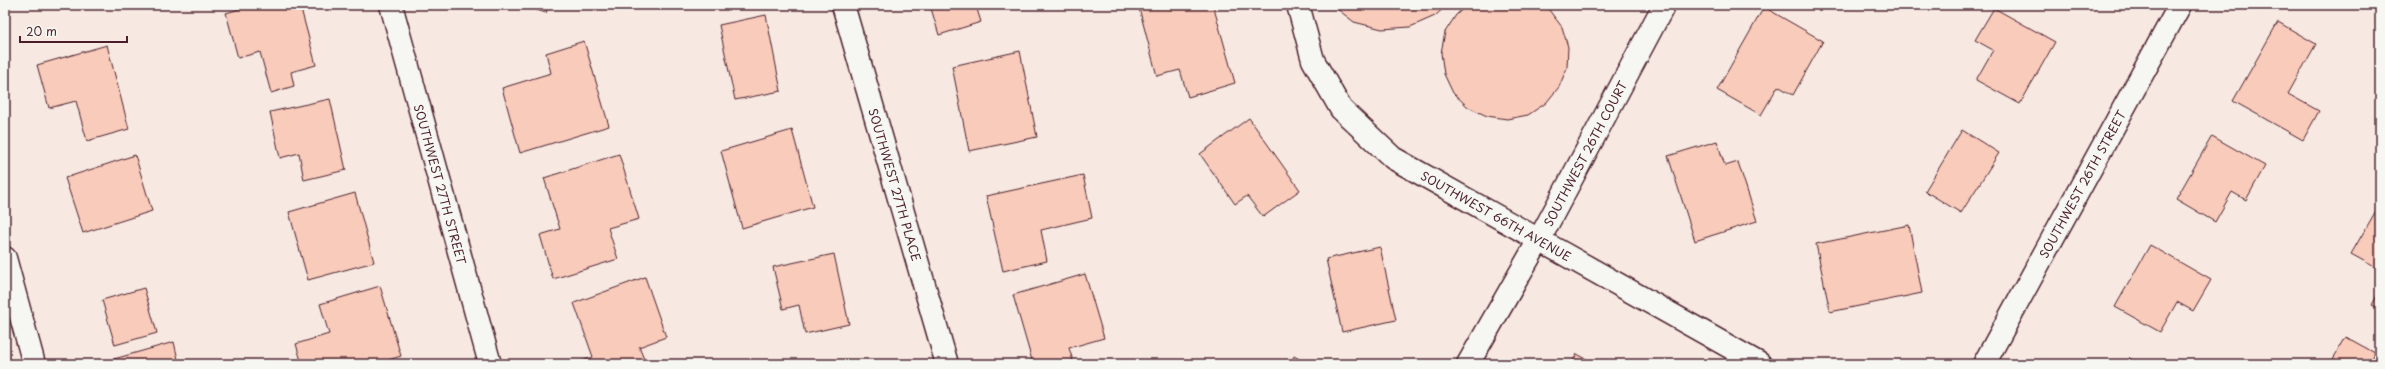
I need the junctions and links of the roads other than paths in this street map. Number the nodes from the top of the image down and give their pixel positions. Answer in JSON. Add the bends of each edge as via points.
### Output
{"nodes":[{"id":1,"x":392,"y":5,"type":"edge"},
{"id":2,"x":843,"y":5,"type":"edge"},
{"id":3,"x":1298,"y":5,"type":"edge"},
{"id":4,"x":1664,"y":5,"type":"edge"},
{"id":5,"x":2180,"y":5,"type":"edge"},
{"id":6,"x":1539,"y":240,"type":"junction"},
{"id":7,"x":5,"y":258,"type":"edge"},
{"id":8,"x":34,"y":364,"type":"edge"},
{"id":9,"x":490,"y":364,"type":"edge"},
{"id":10,"x":947,"y":364,"type":"edge"},
{"id":11,"x":1468,"y":364,"type":"edge"},
{"id":12,"x":1760,"y":364,"type":"edge"},
{"id":13,"x":1984,"y":364,"type":"edge"}],
"edges":[{"from":1,"to":9,"type":"street","name":"SOUTHWEST 27TH STREET"},
{"from":2,"to":10,"type":"street","name":"SOUTHWEST 27TH PLACE"},
{"from":3,"to":6,"type":"street","name":"SOUTHWEST 66TH AVENUE","via":[[1313,60],[1341,109],[1393,158]]},
{"from":4,"to":6,"type":"street","name":"SOUTHWEST 26TH COURT"},
{"from":5,"to":13,"type":"street","name":"SOUTHWEST 26TH STREET"},
{"from":6,"to":11,"type":"street","name":"SOUTHWEST 26TH COURT"},
{"from":6,"to":12,"type":"street","name":"SOUTHWEST 66TH AVENUE"},
{"from":7,"to":8,"type":"street"}]}
